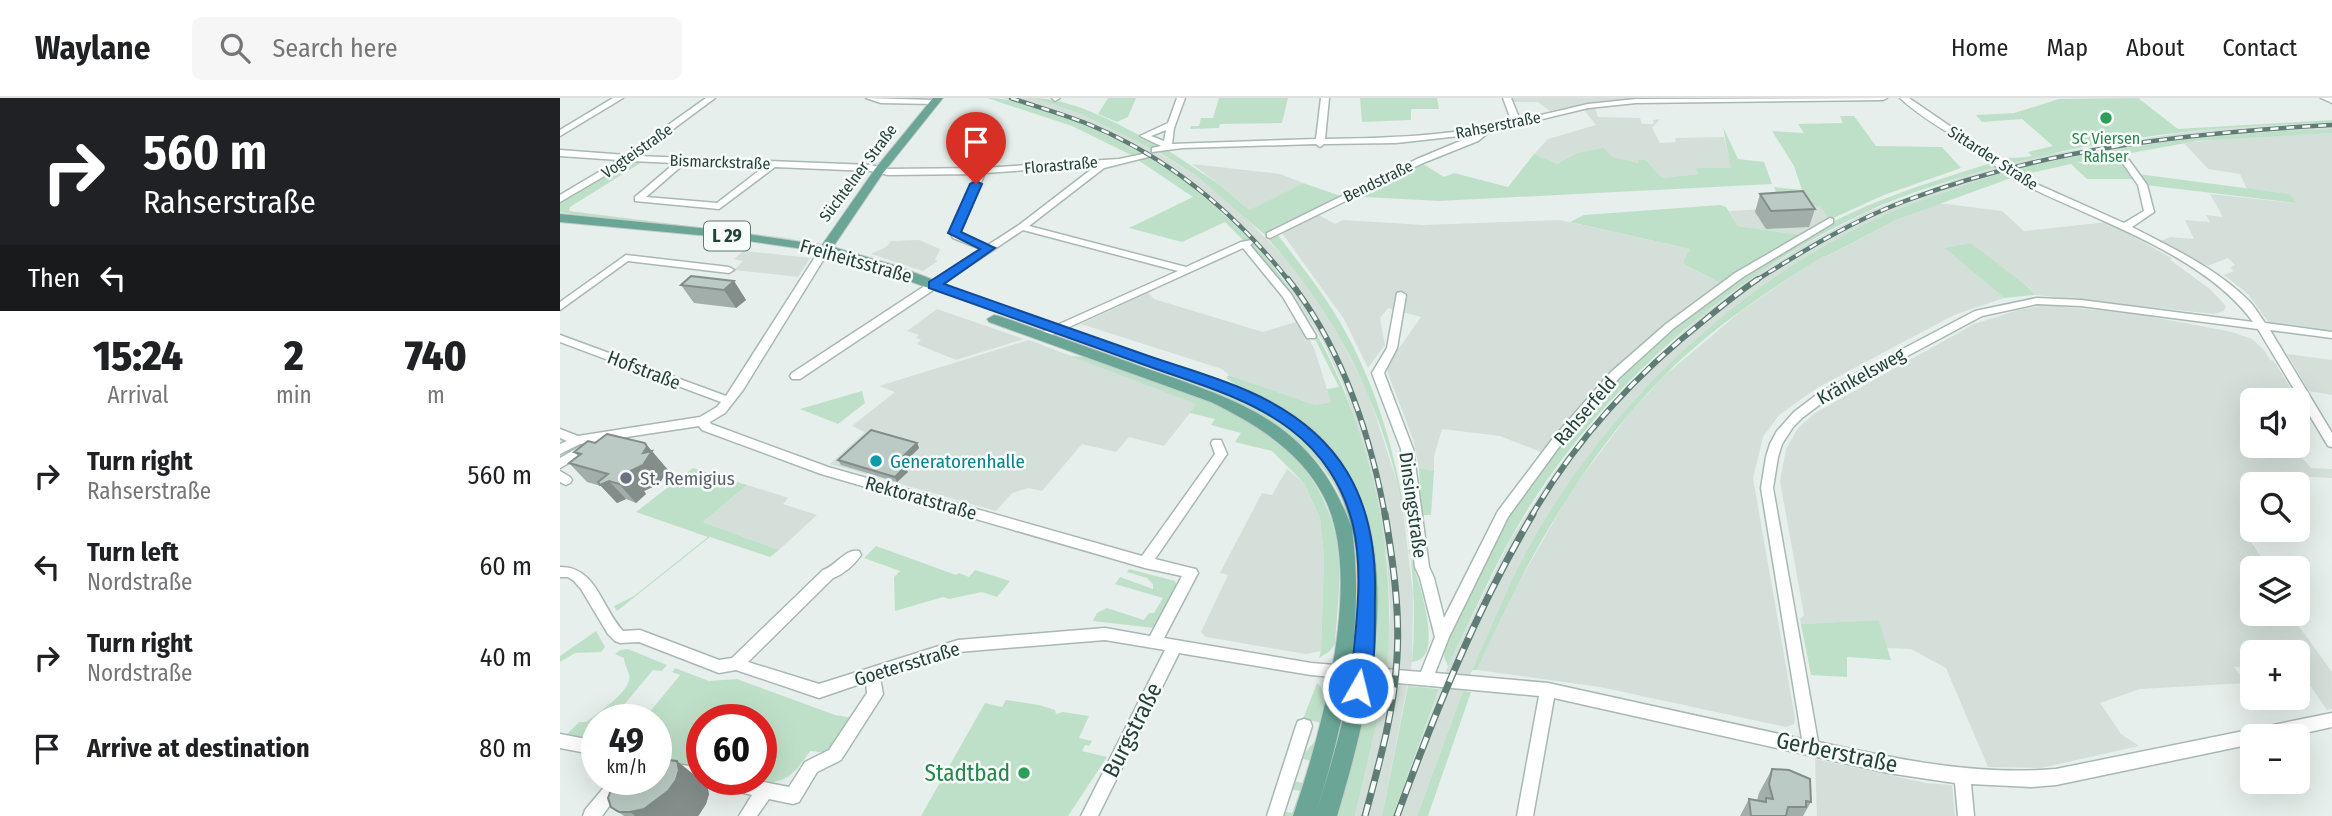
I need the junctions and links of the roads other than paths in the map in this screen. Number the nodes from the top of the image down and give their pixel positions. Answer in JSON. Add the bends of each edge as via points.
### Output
{"nodes":[{"id":1,"x":619,"y":98,"type":"edge"},
{"id":2,"x":711,"y":98,"type":"edge"},
{"id":3,"x":870,"y":98,"type":"edge"},
{"id":4,"x":1181,"y":98,"type":"edge"},
{"id":5,"x":1325,"y":98,"type":"edge"},
{"id":6,"x":1507,"y":98,"type":"edge"},
{"id":7,"x":1883,"y":98,"type":"edge"},
{"id":8,"x":1904,"y":98,"type":"edge"},
{"id":9,"x":2325,"y":98,"type":"edge"},
{"id":10,"x":1767,"y":99,"type":"edge"},
{"id":11,"x":936,"y":100,"type":"edge"},
{"id":12,"x":2332,"y":101,"type":"edge"},
{"id":13,"x":1517,"y":123,"type":"junction"},
{"id":14,"x":1171,"y":125,"type":"junction"},
{"id":15,"x":1488,"y":130,"type":"junction"},
{"id":16,"x":560,"y":134,"type":"edge"},
{"id":17,"x":1320,"y":144,"type":"junction"},
{"id":18,"x":1168,"y":146,"type":"junction"},
{"id":19,"x":1155,"y":150,"type":"dead end"},
{"id":20,"x":560,"y":153,"type":"edge"},
{"id":21,"x":1144,"y":155,"type":"dead end"},
{"id":22,"x":628,"y":158,"type":"junction"},
{"id":23,"x":683,"y":160,"type":"junction"},
{"id":24,"x":1118,"y":161,"type":"junction"},
{"id":25,"x":2126,"y":162,"type":"dead end"},
{"id":26,"x":773,"y":164,"type":"junction"},
{"id":27,"x":879,"y":170,"type":"junction"},
{"id":28,"x":982,"y":171,"type":"junction"},
{"id":29,"x":560,"y":200,"type":"edge"},
{"id":30,"x":560,"y":218,"type":"edge"},
{"id":31,"x":1830,"y":221,"type":"dead end"},
{"id":32,"x":560,"y":225,"type":"edge"},
{"id":33,"x":1022,"y":227,"type":"junction"},
{"id":34,"x":2125,"y":227,"type":"junction"},
{"id":35,"x":1270,"y":235,"type":"dead end"},
{"id":36,"x":1247,"y":243,"type":"joint"},
{"id":37,"x":989,"y":248,"type":"junction"},
{"id":38,"x":824,"y":251,"type":"junction"},
{"id":39,"x":729,"y":270,"type":"dead end"},
{"id":40,"x":1187,"y":270,"type":"junction"},
{"id":41,"x":929,"y":288,"type":"junction"},
{"id":42,"x":1401,"y":295,"type":"dead end"},
{"id":43,"x":560,"y":307,"type":"edge"},
{"id":44,"x":2262,"y":326,"type":"junction"},
{"id":45,"x":1058,"y":330,"type":"junction"},
{"id":46,"x":2332,"y":335,"type":"edge"},
{"id":47,"x":1041,"y":336,"type":"junction"},
{"id":48,"x":1311,"y":336,"type":"dead end"},
{"id":49,"x":560,"y":338,"type":"edge"},
{"id":50,"x":1071,"y":341,"type":"junction"},
{"id":51,"x":796,"y":376,"type":"dead end"},
{"id":52,"x":729,"y":401,"type":"junction"},
{"id":53,"x":703,"y":421,"type":"junction"},
{"id":54,"x":560,"y":433,"type":"edge"},
{"id":55,"x":578,"y":440,"type":"junction"},
{"id":56,"x":1217,"y":443,"type":"dead end"},
{"id":57,"x":2332,"y":443,"type":"edge"},
{"id":58,"x":560,"y":450,"type":"edge"},
{"id":59,"x":589,"y":450,"type":"edge"},
{"id":60,"x":560,"y":464,"type":"edge"},
{"id":61,"x":854,"y":555,"type":"dead end"},
{"id":62,"x":1144,"y":563,"type":"junction"},
{"id":63,"x":560,"y":572,"type":"edge"},
{"id":64,"x":1191,"y":573,"type":"joint"},
{"id":65,"x":1441,"y":637,"type":"junction"},
{"id":66,"x":1155,"y":641,"type":"junction"},
{"id":67,"x":1175,"y":645,"type":"junction"},
{"id":68,"x":736,"y":664,"type":"junction"},
{"id":69,"x":872,"y":673,"type":"junction"},
{"id":70,"x":1351,"y":673,"type":"junction"},
{"id":71,"x":1426,"y":678,"type":"junction"},
{"id":72,"x":1548,"y":690,"type":"junction"},
{"id":73,"x":2332,"y":720,"type":"edge"},
{"id":74,"x":1304,"y":726,"type":"dead end"},
{"id":75,"x":560,"y":741,"type":"edge"},
{"id":76,"x":581,"y":745,"type":"edge"},
{"id":77,"x":1811,"y":747,"type":"junction"},
{"id":78,"x":1962,"y":776,"type":"junction"},
{"id":79,"x":777,"y":794,"type":"edge"},
{"id":80,"x":608,"y":795,"type":"edge"},
{"id":81,"x":762,"y":795,"type":"edge"},
{"id":82,"x":1093,"y":815,"type":"edge"},
{"id":83,"x":591,"y":816,"type":"edge"},
{"id":84,"x":747,"y":816,"type":"edge"},
{"id":85,"x":1275,"y":816,"type":"edge"},
{"id":86,"x":1304,"y":816,"type":"edge"},
{"id":87,"x":1326,"y":816,"type":"edge"},
{"id":88,"x":1525,"y":816,"type":"edge"},
{"id":89,"x":1966,"y":816,"type":"edge"}],
"edges":[{"from":1,"to":16,"type":"street"},
{"from":2,"to":22,"type":"street","name":"Vogteistraße"},
{"from":3,"to":11,"type":"street","via":[[881,102]]},
{"from":4,"to":14,"type":"street"},
{"from":5,"to":17,"type":"street"},
{"from":6,"to":13,"type":"street"},
{"from":7,"to":10,"type":"street","name":"Rahserstraße"},
{"from":8,"to":34,"type":"street","name":"Sittarder Straße","via":[[2026,183]]},
{"from":9,"to":12,"type":"street"},
{"from":10,"to":13,"type":"street","name":"Rahserstraße","via":[[1636,100]]},
{"from":11,"to":27,"type":"main road","name":"Süchtelner Straße"},
{"from":13,"to":15,"type":"street","name":"Rahserstraße"},
{"from":14,"to":18,"type":"street"},
{"from":14,"to":18,"type":"street","via":[[1144,136]]},
{"from":15,"to":17,"type":"street","name":"Rahserstraße"},
{"from":15,"to":35,"type":"street","name":"Bendstraße"},
{"from":17,"to":18,"type":"street","name":"Rahserstraße"},
{"from":18,"to":19,"type":"street","name":"Rahserstraße"},
{"from":20,"to":22,"type":"street","name":"Bismarckstraße"},
{"from":21,"to":24,"type":"street"},
{"from":22,"to":23,"type":"street","name":"Bismarckstraße"},
{"from":22,"to":29,"type":"street","name":"Vogteistraße"},
{"from":23,"to":26,"type":"street","name":"Bismarckstraße"},
{"from":23,"to":26,"type":"street","via":[[638,199],[719,206]]},
{"from":24,"to":28,"type":"street","name":"Florastraße"},
{"from":24,"to":33,"type":"street","via":[[1101,166]]},
{"from":25,"to":34,"type":"street","via":[[2141,179],[2149,212]]},
{"from":26,"to":27,"type":"street","name":"Bismarckstraße"},
{"from":27,"to":28,"type":"street","name":"Florastraße"},
{"from":27,"to":38,"type":"main road","name":"Süchtelner Straße"},
{"from":28,"to":37,"type":"street","via":[[955,233]]},
{"from":30,"to":38,"type":"main road","name":"Freiheitsstraße","number":"L 29"},
{"from":31,"to":65,"type":"street","name":"Rahserfeld","via":[[1739,275],[1670,326],[1615,375],[1558,440],[1503,514]]},
{"from":32,"to":38,"type":"main road","name":"Freiheitsstraße","number":"L 29","via":[[778,250]]},
{"from":33,"to":37,"type":"street"},
{"from":33,"to":40,"type":"street"},
{"from":34,"to":44,"type":"street","name":"Sittarder Straße","via":[[2224,285]]},
{"from":36,"to":40,"type":"street"},
{"from":36,"to":48,"type":"street"},
{"from":37,"to":41,"type":"street"},
{"from":38,"to":41,"type":"main road","name":"Freiheitsstraße","number":"L 29"},
{"from":38,"to":52,"type":"street","name":"Süchtelner Straße"},
{"from":39,"to":43,"type":"street","via":[[626,258]]},
{"from":40,"to":45,"type":"street"},
{"from":41,"to":45,"type":"main road","name":"Freiheitsstraße","number":"L 29"},
{"from":41,"to":47,"type":"main road","name":"Freiheitsstraße","number":"L 29"},
{"from":41,"to":51,"type":"street"},
{"from":42,"to":65,"type":"street","name":"Dinsingstraße","via":[[1392,348],[1378,373],[1407,449],[1422,567]]},
{"from":44,"to":46,"type":"street","name":"Kränkelsweg"},
{"from":44,"to":57,"type":"street","name":"Sittarder Straße"},
{"from":44,"to":77,"type":"street","name":"Kränkelsweg","via":[[2081,303],[2037,301],[2008,306],[1979,313],[1936,334],[1801,410],[1782,432],[1770,457],[1767,488]]},
{"from":45,"to":47,"type":"street"},
{"from":45,"to":50,"type":"main road","name":"Freiheitsstraße","number":"L 29"},
{"from":47,"to":50,"type":"main road","name":"Freiheitsstraße","number":"L 29"},
{"from":49,"to":52,"type":"street","name":"Hofstraße"},
{"from":50,"to":70,"type":"main road","name":"Freiheitsstraße","number":"L 29","via":[[1245,396],[1270,408],[1316,443],[1347,487],[1362,526],[1367,560]]},
{"from":52,"to":53,"type":"street","name":"Süchtelner Straße"},
{"from":53,"to":55,"type":"street"},
{"from":53,"to":62,"type":"street","name":"Rektoratstraße","via":[[706,427],[825,471]]},
{"from":54,"to":55,"type":"street"},
{"from":55,"to":58,"type":"street"},
{"from":56,"to":62,"type":"street","via":[[1221,454]]},
{"from":59,"to":60,"type":"street"},
{"from":61,"to":68,"type":"street","via":[[828,574]]},
{"from":62,"to":64,"type":"street","name":"Rektoratstraße"},
{"from":63,"to":68,"type":"street","name":"Goetersstraße","via":[[580,575],[620,637],[640,636],[719,667]]},
{"from":64,"to":66,"type":"street"},
{"from":65,"to":71,"type":"street","name":"Rahserfeld"},
{"from":66,"to":67,"type":"street","name":"Goetersstraße"},
{"from":66,"to":69,"type":"street","name":"Goetersstraße","via":[[1105,634],[958,646]]},
{"from":67,"to":70,"type":"street","name":"Goetersstraße"},
{"from":67,"to":82,"type":"street","name":"Burgstraße"},
{"from":68,"to":69,"type":"street","name":"Goetersstraße","via":[[819,691]]},
{"from":69,"to":79,"type":"street","via":[[875,694],[835,755],[811,767],[793,796]]},
{"from":70,"to":71,"type":"street","name":"Gerberstraße"},
{"from":70,"to":86,"type":"main road","name":"Freiheitsstraße","number":"L 29","via":[[1332,715]]},
{"from":70,"to":87,"type":"main road","name":"Freiheitsstraße","number":"L 29","via":[[1343,766]]},
{"from":71,"to":72,"type":"street","name":"Gerberstraße"},
{"from":72,"to":77,"type":"street","name":"Gerberstraße"},
{"from":72,"to":88,"type":"street"},
{"from":73,"to":78,"type":"street","name":"Gerberstraße","via":[[2056,776]]},
{"from":74,"to":85,"type":"street"},
{"from":75,"to":76,"type":"street"},
{"from":77,"to":78,"type":"street","name":"Gerberstraße"},
{"from":78,"to":89,"type":"street"},
{"from":80,"to":83,"type":"street"},
{"from":81,"to":84,"type":"street"}]}
